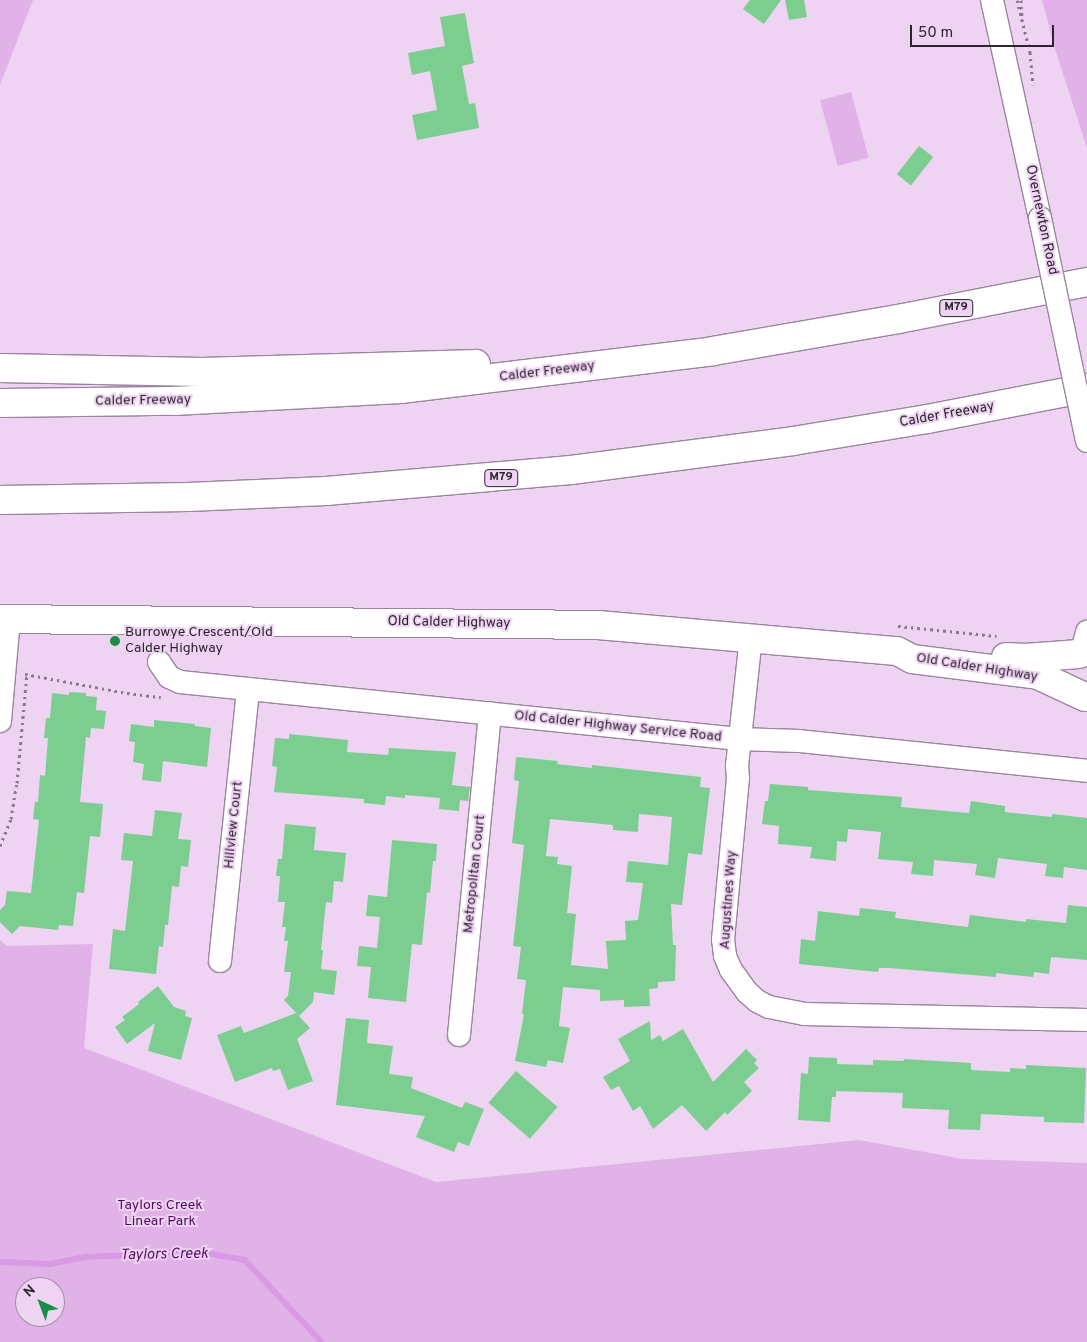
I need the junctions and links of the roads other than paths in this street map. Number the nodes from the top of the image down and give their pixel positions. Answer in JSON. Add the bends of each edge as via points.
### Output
{"nodes":[{"id":1,"x":992,"y":0,"type":"edge"},
{"id":2,"x":1087,"y":282,"type":"edge"},
{"id":3,"x":825,"y":332,"type":"junction"},
{"id":4,"x":0,"y":368,"type":"edge"},
{"id":5,"x":1087,"y":388,"type":"edge"},
{"id":6,"x":0,"y":403,"type":"edge"},
{"id":7,"x":1087,"y":441,"type":"edge"},
{"id":8,"x":0,"y":500,"type":"edge"},
{"id":9,"x":4,"y":619,"type":"edge"},
{"id":10,"x":751,"y":637,"type":"junction"},
{"id":11,"x":895,"y":638,"type":"junction"},
{"id":12,"x":1084,"y":647,"type":"edge"},
{"id":13,"x":159,"y":662,"type":"dead end"},
{"id":14,"x":248,"y":689,"type":"junction"},
{"id":15,"x":1086,"y":697,"type":"edge"},
{"id":16,"x":490,"y":713,"type":"junction"},
{"id":17,"x":0,"y":721,"type":"edge"},
{"id":18,"x":739,"y":739,"type":"junction"},
{"id":19,"x":1087,"y":771,"type":"edge"},
{"id":20,"x":220,"y":961,"type":"dead end"},
{"id":21,"x":1087,"y":1020,"type":"edge"},
{"id":22,"x":459,"y":1034,"type":"dead end"}],
"edges":[{"from":1,"to":7,"type":"street","name":"Overnewton Road","bridge":true},
{"from":2,"to":3,"type":"main road","name":"Calder Freeway","number":"M79"},
{"from":3,"to":4,"type":"main road","via":[[711,347],[488,364],[202,372]]},
{"from":3,"to":6,"type":"main road","name":"Calder Freeway","number":"M79","via":[[713,351],[401,389],[193,400]]},
{"from":5,"to":8,"type":"main road","name":"Calder Freeway","number":"M79","via":[[793,441],[515,476],[316,492],[179,498]]},
{"from":9,"to":10,"type":"main road","name":"Old Calder Highway","via":[[598,625]]},
{"from":9,"to":17,"type":"street","via":[[5,671]]},
{"from":10,"to":11,"type":"main road","name":"Old Calder Highway"},
{"from":10,"to":18,"type":"street","name":"Augustines Way"},
{"from":11,"to":12,"type":"main road","name":"Old Calder Highway","via":[[1025,658]]},
{"from":11,"to":15,"type":"main road","name":"Old Calder Highway","via":[[912,659],[1038,675]]},
{"from":12,"to":15,"type":"main road","via":[[1073,660],[1070,677],[1072,685]]},
{"from":13,"to":14,"type":"street","name":"Old Calder Highway Service Road","via":[[169,677],[180,682]]},
{"from":14,"to":16,"type":"street","name":"Old Calder Highway Service Road"},
{"from":14,"to":20,"type":"street","name":"Hillview Court"},
{"from":16,"to":18,"type":"street","name":"Old Calder Highway Service Road"},
{"from":16,"to":22,"type":"street","name":"Metropolitan Court"},
{"from":18,"to":19,"type":"street","name":"Old Calder Highway Service Road","via":[[799,741]]},
{"from":18,"to":21,"type":"street","name":"Augustines Way","via":[[723,939],[731,970],[757,1001],[784,1012],[804,1014]]}]}
